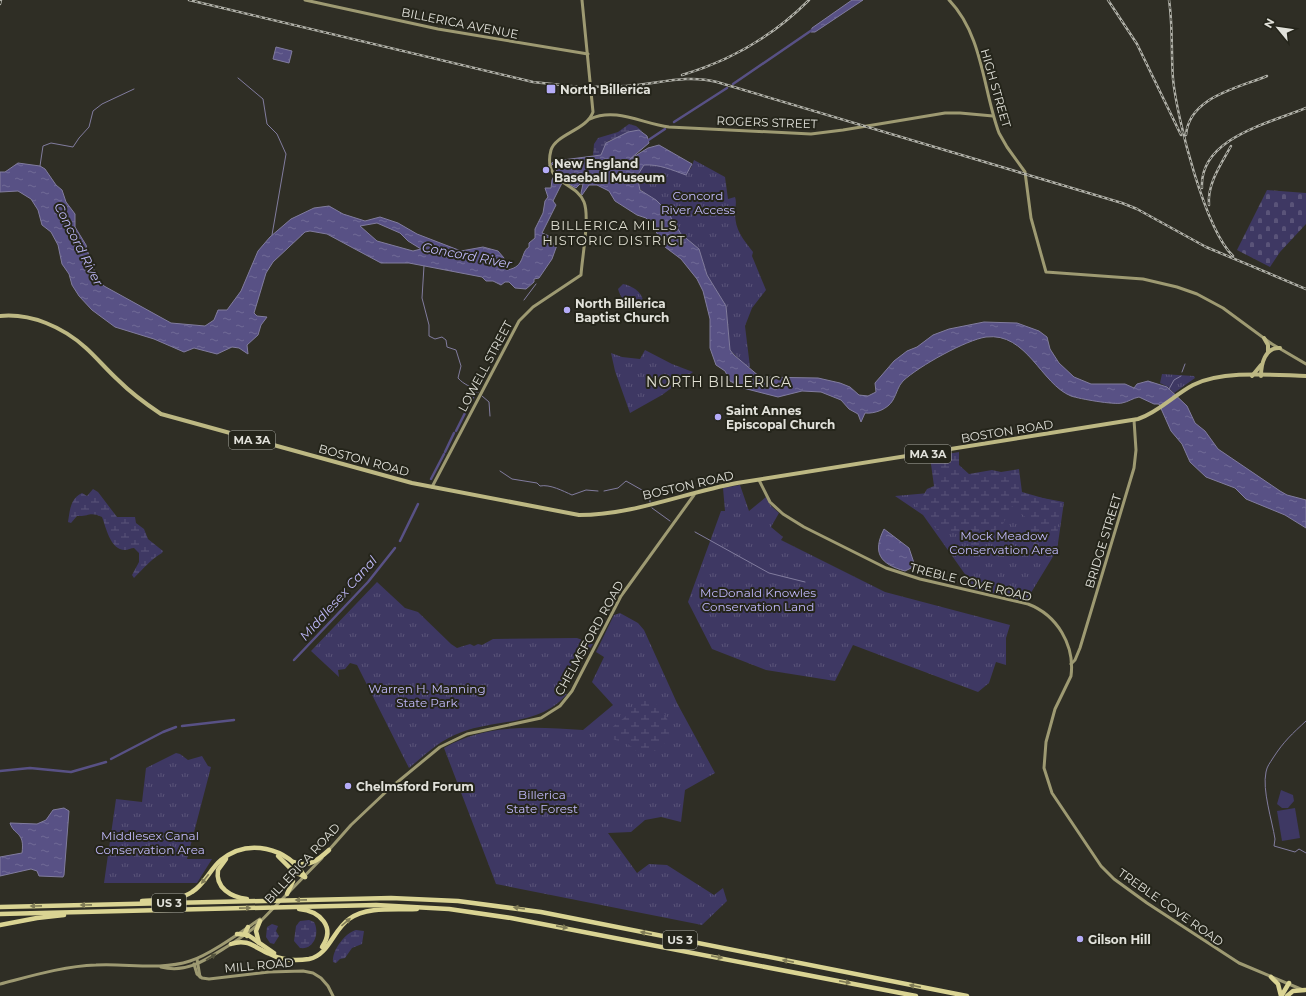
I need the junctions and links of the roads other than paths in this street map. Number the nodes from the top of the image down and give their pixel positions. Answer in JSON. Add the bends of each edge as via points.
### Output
{"nodes":[{"id":1,"x":305,"y":0,"type":"edge"},
{"id":2,"x":582,"y":0,"type":"edge"},
{"id":3,"x":949,"y":0,"type":"edge"},
{"id":4,"x":588,"y":54,"type":"junction"},
{"id":5,"x":593,"y":109,"type":"junction"},
{"id":6,"x":604,"y":115,"type":"junction"},
{"id":7,"x":993,"y":116,"type":"junction"},
{"id":8,"x":588,"y":120,"type":"junction"},
{"id":9,"x":0,"y":316,"type":"edge"},
{"id":10,"x":1264,"y":338,"type":"junction"},
{"id":11,"x":1280,"y":348,"type":"junction"},
{"id":12,"x":1268,"y":352,"type":"junction"},
{"id":13,"x":1262,"y":363,"type":"junction"},
{"id":14,"x":1306,"y":364,"type":"edge"},
{"id":15,"x":1252,"y":376,"type":"junction"},
{"id":16,"x":1261,"y":376,"type":"junction"},
{"id":17,"x":1306,"y":376,"type":"edge"},
{"id":18,"x":1134,"y":420,"type":"junction"},
{"id":19,"x":759,"y":480,"type":"junction"},
{"id":20,"x":432,"y":487,"type":"junction"},
{"id":21,"x":694,"y":495,"type":"junction"},
{"id":22,"x":1071,"y":664,"type":"junction"},
{"id":23,"x":350,"y":825,"type":"joint"},
{"id":24,"x":329,"y":850,"type":"junction"},
{"id":25,"x":288,"y":860,"type":"junction"},
{"id":26,"x":288,"y":866,"type":"junction"},
{"id":27,"x":305,"y":876,"type":"junction"},
{"id":28,"x":287,"y":894,"type":"junction"},
{"id":29,"x":265,"y":901,"type":"junction"},
{"id":30,"x":105,"y":905,"type":"junction"},
{"id":31,"x":0,"y":907,"type":"edge"},
{"id":32,"x":280,"y":907,"type":"junction"},
{"id":33,"x":440,"y":908,"type":"junction"},
{"id":34,"x":108,"y":911,"type":"junction"},
{"id":35,"x":0,"y":914,"type":"edge"},
{"id":36,"x":266,"y":914,"type":"junction"},
{"id":37,"x":260,"y":921,"type":"junction"},
{"id":38,"x":0,"y":925,"type":"edge"},
{"id":39,"x":248,"y":927,"type":"junction"},
{"id":40,"x":237,"y":934,"type":"junction"},
{"id":41,"x":246,"y":934,"type":"junction"},
{"id":42,"x":231,"y":944,"type":"junction"},
{"id":43,"x":259,"y":946,"type":"junction"},
{"id":44,"x":195,"y":959,"type":"junction"},
{"id":45,"x":196,"y":965,"type":"junction"},
{"id":46,"x":161,"y":967,"type":"junction"},
{"id":47,"x":1270,"y":976,"type":"junction"},
{"id":48,"x":1289,"y":983,"type":"junction"},
{"id":49,"x":0,"y":984,"type":"edge"},
{"id":50,"x":1306,"y":991,"type":"edge"},
{"id":51,"x":333,"y":996,"type":"edge"},
{"id":52,"x":916,"y":996,"type":"edge"},
{"id":53,"x":967,"y":996,"type":"edge"},
{"id":54,"x":1281,"y":996,"type":"edge"},
{"id":55,"x":1287,"y":996,"type":"edge"}],
"edges":[{"from":1,"to":4,"type":"main road","name":"BILLERICA AVENUE","via":[[438,29]]},
{"from":2,"to":4,"type":"main road"},
{"from":3,"to":7,"type":"main road","name":"HIGH STREET","via":[[971,36]]},
{"from":4,"to":5,"type":"main road"},
{"from":5,"to":6,"type":"main road"},
{"from":5,"to":8,"type":"main road"},
{"from":6,"to":7,"type":"main road","name":"ROGERS STREET","via":[[625,116],[669,127],[796,134],[837,131],[949,113]]},
{"from":6,"to":8,"type":"main road","name":"ROGERS STREET"},
{"from":7,"to":10,"type":"main road","name":"HIGH STREET","via":[[1001,139],[1025,172],[1031,218],[1046,272],[1143,279],[1177,287],[1223,308]]},
{"from":8,"to":20,"type":"main road","name":"LOWELL STREET","via":[[554,145],[551,151],[551,164],[555,176],[579,194],[586,208],[581,275],[533,308],[519,321]]},
{"from":9,"to":20,"type":"main road","name":"BOSTON ROAD","number":"MA 3A","via":[[17,315],[38,320],[72,337],[131,392],[161,414]]},
{"from":10,"to":11,"type":"main road"},
{"from":10,"to":12,"type":"main road"},
{"from":11,"to":12,"type":"main road"},
{"from":11,"to":14,"type":"main road"},
{"from":12,"to":13,"type":"main road"},
{"from":13,"to":15,"type":"main road"},
{"from":13,"to":16,"type":"main road"},
{"from":15,"to":16,"type":"main road","name":"BOSTON ROAD","number":"MA 3A"},
{"from":15,"to":18,"type":"main road","name":"BOSTON ROAD","number":"MA 3A","via":[[1229,375],[1199,382],[1148,416]]},
{"from":16,"to":17,"type":"main road","name":"BOSTON ROAD","number":"MA 3A"},
{"from":18,"to":19,"type":"main road","name":"BOSTON ROAD","number":"MA 3A"},
{"from":18,"to":22,"type":"main road","name":"BRIDGE STREET","via":[[1134,468],[1080,648]]},
{"from":19,"to":21,"type":"main road","name":"BOSTON ROAD","number":"MA 3A","via":[[713,488]]},
{"from":19,"to":22,"type":"main road","name":"TREBLE COVE ROAD","via":[[774,506],[787,517],[886,568],[920,579],[1028,604],[1039,610],[1061,630]]},
{"from":20,"to":21,"type":"main road","name":"BOSTON ROAD","number":"MA 3A","via":[[579,515],[602,514]]},
{"from":21,"to":23,"type":"main road","name":"CHELMSFORD ROAD","via":[[621,596],[572,691],[560,706],[541,718],[475,732],[451,740],[389,789]]},
{"from":22,"to":47,"type":"main road","name":"TREBLE COVE ROAD","via":[[1071,676],[1055,709],[1045,750],[1044,768],[1047,782],[1056,798],[1101,866],[1114,879],[1228,957]]},
{"from":23,"to":24,"type":"main road","name":"BILLERICA ROAD"},
{"from":24,"to":25,"type":"highway","via":[[316,862],[308,864]]},
{"from":24,"to":27,"type":"main road","name":"BILLERICA ROAD"},
{"from":25,"to":27,"type":"highway"},
{"from":25,"to":30,"type":"highway","one_way":true,"via":[[264,848],[244,848],[220,860],[200,885],[187,894]]},
{"from":26,"to":27,"type":"highway"},
{"from":26,"to":28,"type":"highway","via":[[293,879]]},
{"from":26,"to":29,"type":"highway","via":[[274,854],[258,849],[238,853],[221,864],[219,882],[227,892],[242,898]]},
{"from":27,"to":28,"type":"main road","name":"BILLERICA ROAD"},
{"from":28,"to":36,"type":"main road","name":"BILLERICA ROAD"},
{"from":29,"to":30,"type":"highway","number":"US 3"},
{"from":53,"to":29,"type":"highway","number":"US 3","one_way":true,"via":[[505,906],[417,898]]},
{"from":30,"to":31,"type":"highway","number":"US 3","one_way":true},
{"from":32,"to":33,"type":"highway","number":"US 3","via":[[376,905]]},
{"from":34,"to":32,"type":"highway","number":"US 3","one_way":true},
{"from":32,"to":43,"type":"highway","via":[[305,910],[320,917],[327,927],[326,941],[317,952],[300,957],[279,955]]},
{"from":43,"to":33,"type":"highway","one_way":true,"via":[[278,957],[309,959],[322,952],[342,924],[359,914]]},
{"from":33,"to":52,"type":"highway","number":"US 3","one_way":true,"via":[[511,918]]},
{"from":34,"to":35,"type":"highway","number":"US 3"},
{"from":34,"to":38,"type":"highway","via":[[37,918]]},
{"from":36,"to":37,"type":"main road","name":"BILLERICA ROAD"},
{"from":36,"to":39,"type":"main road","name":"BILLERICA ROAD"},
{"from":37,"to":41,"type":"main road","name":"BILLERICA ROAD"},
{"from":37,"to":43,"type":"highway","via":[[256,930]]},
{"from":39,"to":40,"type":"main road","name":"BILLERICA ROAD"},
{"from":39,"to":41,"type":"highway"},
{"from":40,"to":41,"type":"highway"},
{"from":40,"to":44,"type":"main road","name":"BILLERICA ROAD"},
{"from":41,"to":42,"type":"main road","name":"BILLERICA ROAD"},
{"from":41,"to":43,"type":"highway"},
{"from":42,"to":43,"type":"highway","via":[[243,941]]},
{"from":45,"to":42,"type":"main road","name":"BILLERICA ROAD","one_way":true},
{"from":44,"to":45,"type":"main road","name":"MILL ROAD"},
{"from":44,"to":46,"type":"main road","name":"BILLERICA ROAD"},
{"from":45,"to":46,"type":"main road","name":"BILLERICA ROAD","via":[[176,969]]},
{"from":45,"to":51,"type":"main road","name":"MILL ROAD","via":[[197,974],[209,979],[303,971],[320,977]]},
{"from":46,"to":49,"type":"main road","name":"BILLERICA ROAD","via":[[113,964],[76,966]]},
{"from":47,"to":48,"type":"main road","name":"TREBLE COVE ROAD"},
{"from":47,"to":54,"type":"highway","via":[[1278,984]]},
{"from":48,"to":50,"type":"main road","name":"TREBLE COVE ROAD"},
{"from":48,"to":54,"type":"highway"},
{"from":48,"to":55,"type":"highway"},
{"from":50,"to":55,"type":"highway","via":[[1294,990]]}]}
